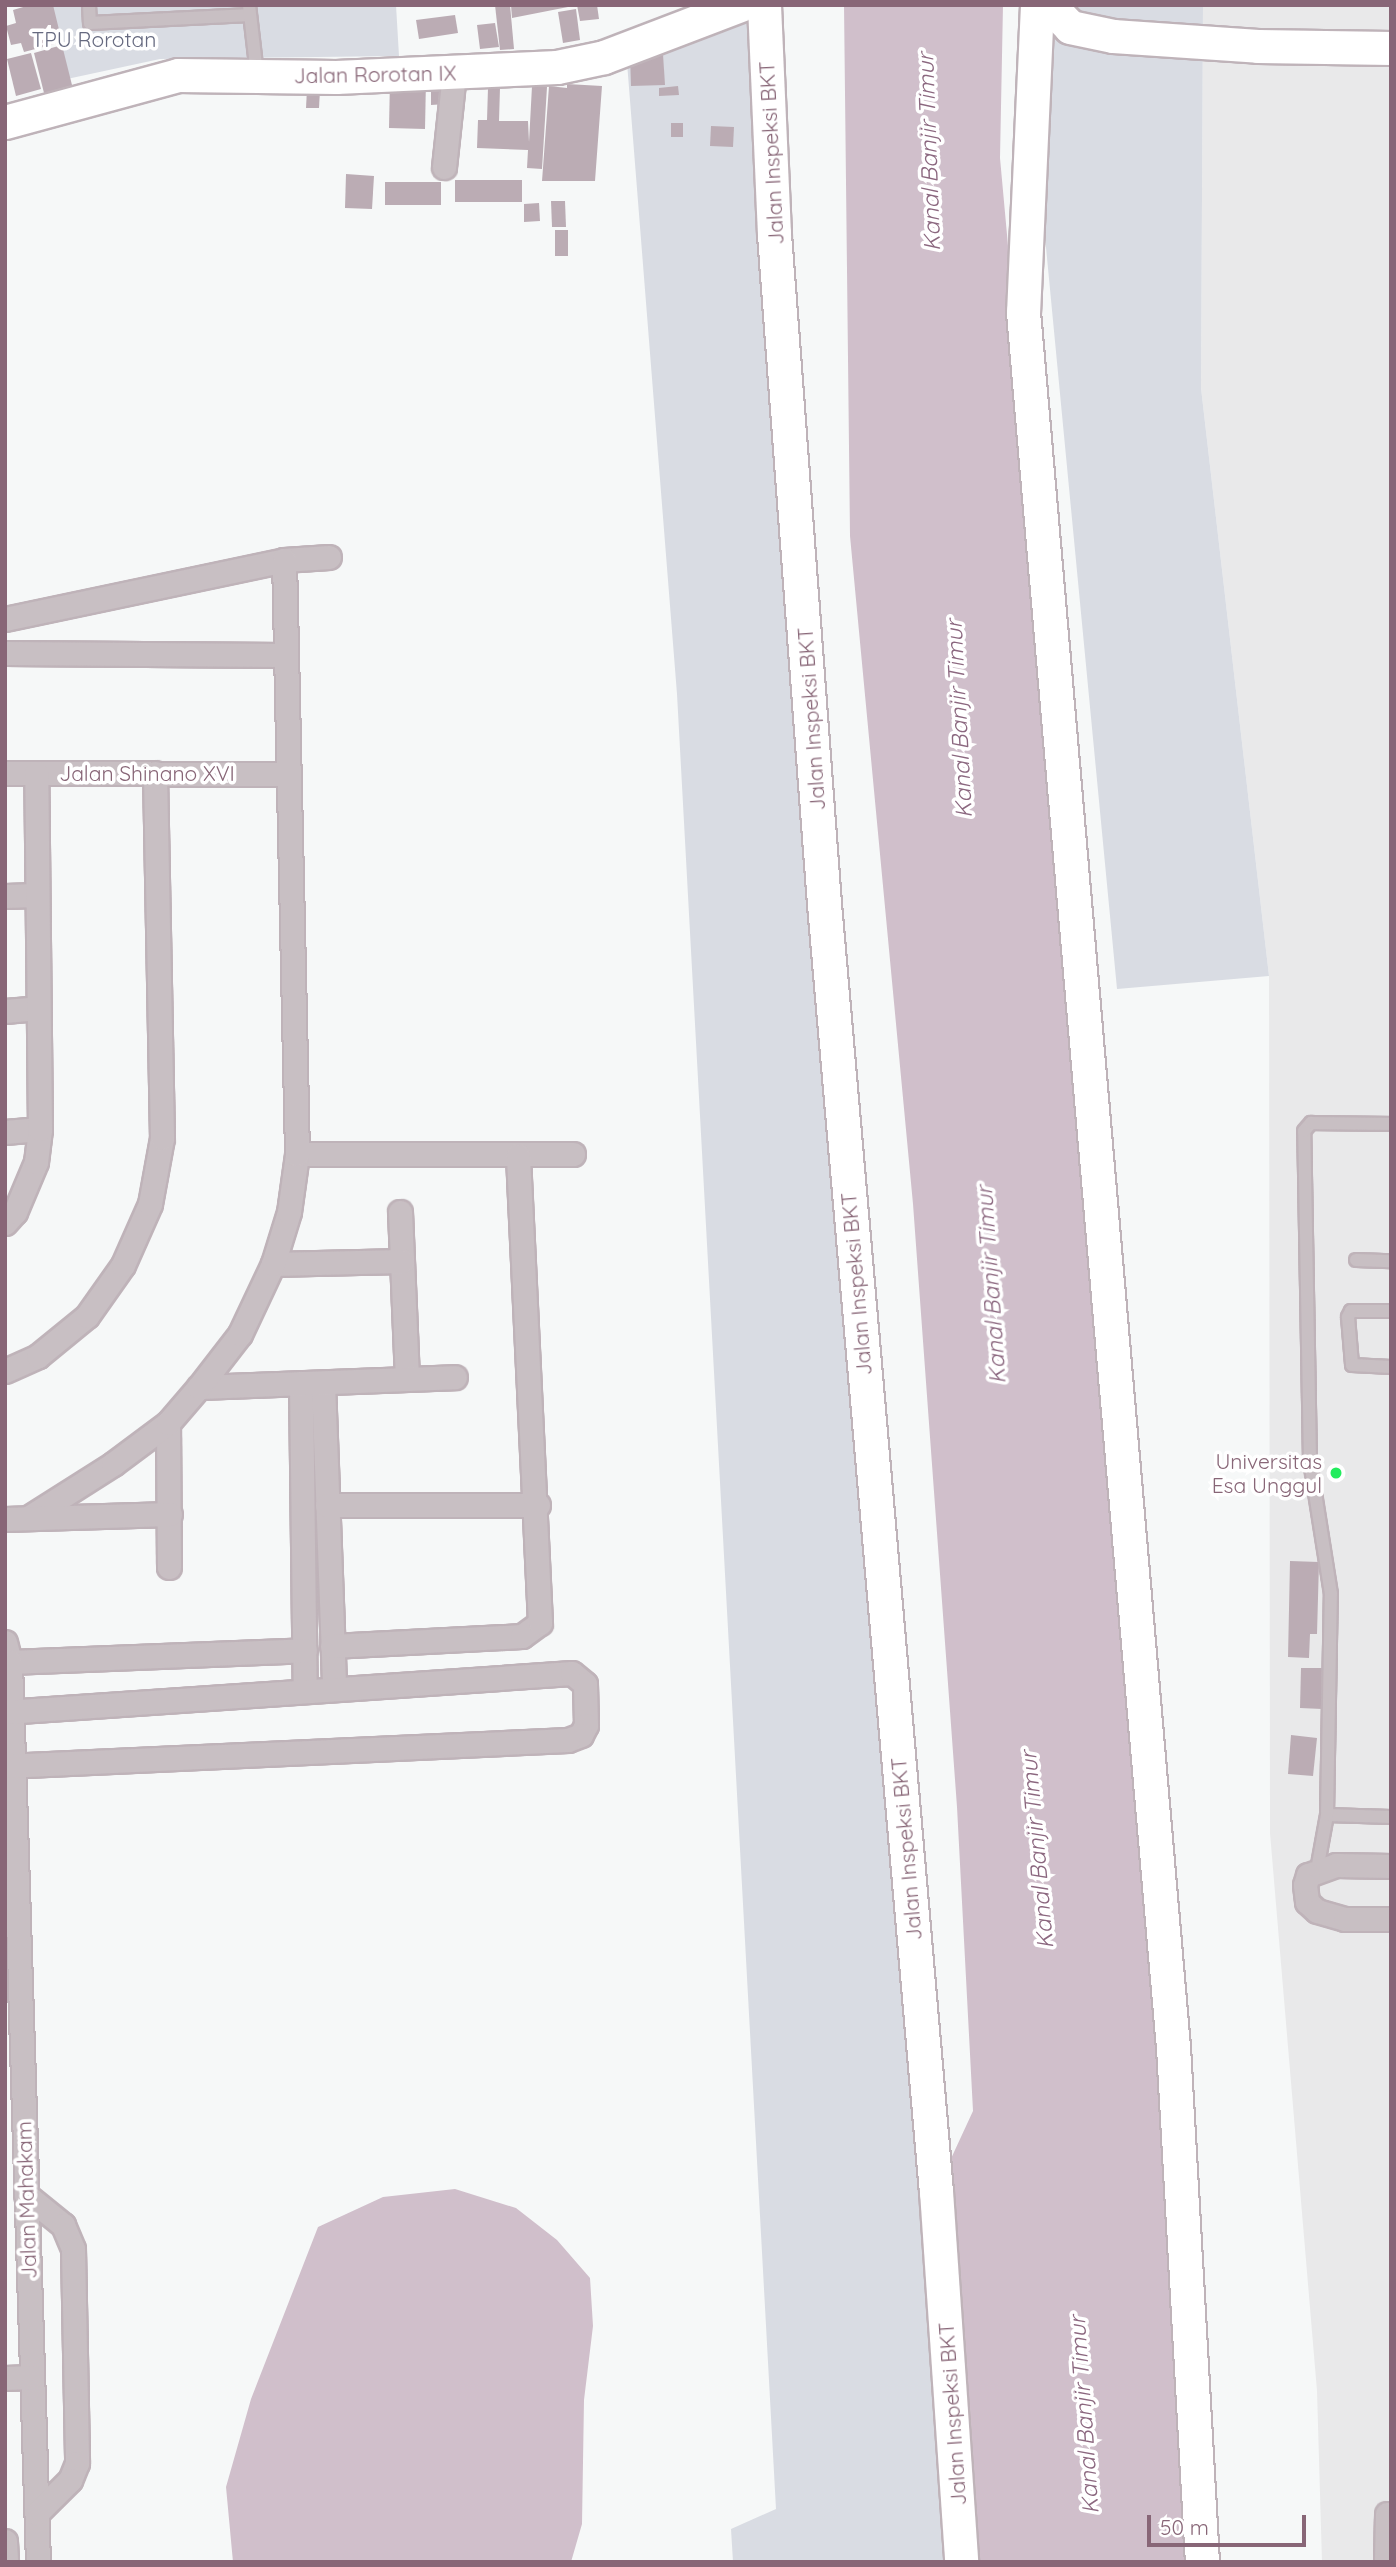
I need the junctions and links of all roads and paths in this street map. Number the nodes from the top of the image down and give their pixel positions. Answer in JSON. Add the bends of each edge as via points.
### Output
{"nodes":[{"id":1,"x":89,"y":5,"type":"edge"},
{"id":2,"x":740,"y":5,"type":"edge"},
{"id":3,"x":764,"y":5,"type":"edge"},
{"id":4,"x":1037,"y":5,"type":"edge"},
{"id":5,"x":1049,"y":5,"type":"edge"},
{"id":6,"x":249,"y":10,"type":"edge"},
{"id":7,"x":206,"y":11,"type":"edge"},
{"id":8,"x":1391,"y":48,"type":"edge"},
{"id":9,"x":454,"y":73,"type":"junction"},
{"id":10,"x":257,"y":75,"type":"junction"},
{"id":11,"x":7,"y":116,"type":"edge"},
{"id":12,"x":444,"y":167,"type":"dead end"},
{"id":13,"x":329,"y":556,"type":"dead end"},
{"id":14,"x":284,"y":560,"type":"junction"},
{"id":15,"x":5,"y":619,"type":"edge"},
{"id":16,"x":5,"y":653,"type":"edge"},
{"id":17,"x":284,"y":655,"type":"junction"},
{"id":18,"x":5,"y":773,"type":"edge"},
{"id":19,"x":36,"y":773,"type":"junction"},
{"id":20,"x":155,"y":773,"type":"junction"},
{"id":21,"x":288,"y":774,"type":"junction"},
{"id":22,"x":36,"y":895,"type":"junction"},
{"id":23,"x":5,"y":896,"type":"edge"},
{"id":24,"x":38,"y":1008,"type":"junction"},
{"id":25,"x":5,"y":1011,"type":"edge"},
{"id":26,"x":1391,"y":1124,"type":"edge"},
{"id":27,"x":40,"y":1129,"type":"junction"},
{"id":28,"x":5,"y":1132,"type":"edge"},
{"id":29,"x":297,"y":1154,"type":"junction"},
{"id":30,"x":573,"y":1154,"type":"dead end"},
{"id":31,"x":518,"y":1156,"type":"junction"},
{"id":32,"x":400,"y":1212,"type":"dead end"},
{"id":33,"x":5,"y":1223,"type":"edge"},
{"id":34,"x":1356,"y":1260,"type":"dead end"},
{"id":35,"x":402,"y":1261,"type":"junction"},
{"id":36,"x":1391,"y":1261,"type":"edge"},
{"id":37,"x":272,"y":1264,"type":"junction"},
{"id":38,"x":1391,"y":1311,"type":"edge"},
{"id":39,"x":1391,"y":1367,"type":"edge"},
{"id":40,"x":5,"y":1371,"type":"edge"},
{"id":41,"x":455,"y":1377,"type":"dead end"},
{"id":42,"x":407,"y":1379,"type":"junction"},
{"id":43,"x":312,"y":1383,"type":"junction"},
{"id":44,"x":199,"y":1387,"type":"junction"},
{"id":45,"x":168,"y":1423,"type":"junction"},
{"id":46,"x":327,"y":1505,"type":"junction"},
{"id":47,"x":538,"y":1505,"type":"junction"},
{"id":48,"x":170,"y":1514,"type":"junction"},
{"id":49,"x":29,"y":1518,"type":"junction"},
{"id":50,"x":5,"y":1519,"type":"edge"},
{"id":51,"x":169,"y":1567,"type":"dead end"},
{"id":52,"x":332,"y":1638,"type":"junction"},
{"id":53,"x":304,"y":1641,"type":"junction"},
{"id":54,"x":8,"y":1652,"type":"edge"},
{"id":55,"x":334,"y":1688,"type":"junction"},
{"id":56,"x":305,"y":1691,"type":"junction"},
{"id":57,"x":8,"y":1712,"type":"edge"},
{"id":58,"x":9,"y":1766,"type":"edge"},
{"id":59,"x":1327,"y":1815,"type":"junction"},
{"id":60,"x":1391,"y":1817,"type":"edge"},
{"id":61,"x":1391,"y":1866,"type":"edge"},
{"id":62,"x":1317,"y":1870,"type":"junction"},
{"id":63,"x":1391,"y":1919,"type":"edge"},
{"id":64,"x":26,"y":2195,"type":"junction"},
{"id":65,"x":32,"y":2377,"type":"junction"},
{"id":66,"x":5,"y":2378,"type":"edge"},
{"id":67,"x":37,"y":2513,"type":"junction"},
{"id":68,"x":1387,"y":2514,"type":"dead end"},
{"id":69,"x":5,"y":2541,"type":"edge"},
{"id":70,"x":6,"y":2562,"type":"edge"},
{"id":71,"x":39,"y":2562,"type":"edge"},
{"id":72,"x":961,"y":2562,"type":"edge"},
{"id":73,"x":1202,"y":2562,"type":"edge"},
{"id":74,"x":1386,"y":2562,"type":"edge"}],
"edges":[{"from":1,"to":7,"type":"lane","via":[[90,23]]},
{"from":2,"to":9,"type":"street","name":"Jalan Rorotan IX","via":[[584,62],[525,72]]},
{"from":3,"to":72,"type":"street","name":"Jalan Inspeksi BKT","via":[[774,234],[823,890],[936,2191]]},
{"from":4,"to":73,"type":"street","via":[[1023,312],[1173,2046]]},
{"from":5,"to":8,"type":"street","via":[[1070,27],[1113,36],[1258,46]]},
{"from":6,"to":7,"type":"lane"},
{"from":6,"to":10,"type":"lane"},
{"from":9,"to":10,"type":"street","name":"Jalan Rorotan IX"},
{"from":9,"to":12,"type":"street"},
{"from":10,"to":11,"type":"street","name":"Jalan Rorotan IX","via":[[175,75]]},
{"from":13,"to":14,"type":"street"},
{"from":14,"to":15,"type":"street"},
{"from":14,"to":17,"type":"street"},
{"from":16,"to":17,"type":"street"},
{"from":17,"to":21,"type":"street"},
{"from":18,"to":19,"type":"street","name":"Jalan Shinano XVI"},
{"from":19,"to":20,"type":"street","name":"Jalan Shinano XVI"},
{"from":19,"to":22,"type":"street"},
{"from":20,"to":21,"type":"street","name":"Jalan Shinano XVI"},
{"from":20,"to":40,"type":"street","via":[[162,1138],[150,1204],[123,1265],[87,1316],[38,1356]]},
{"from":21,"to":29,"type":"street"},
{"from":22,"to":23,"type":"street"},
{"from":22,"to":24,"type":"street"},
{"from":24,"to":25,"type":"street"},
{"from":24,"to":27,"type":"street"},
{"from":26,"to":59,"type":"lane","via":[[1311,1123],[1304,1131],[1310,1461],[1331,1594]]},
{"from":27,"to":28,"type":"street"},
{"from":27,"to":33,"type":"street","via":[[36,1163],[15,1212]]},
{"from":29,"to":31,"type":"street"},
{"from":29,"to":37,"type":"street","via":[[289,1212]]},
{"from":30,"to":31,"type":"street"},
{"from":31,"to":47,"type":"street"},
{"from":32,"to":35,"type":"street"},
{"from":34,"to":36,"type":"lane"},
{"from":35,"to":37,"type":"street"},
{"from":35,"to":42,"type":"street"},
{"from":37,"to":44,"type":"street","via":[[240,1334]]},
{"from":38,"to":39,"type":"lane","via":[[1350,1311],[1348,1317],[1352,1365]]},
{"from":41,"to":42,"type":"street"},
{"from":42,"to":43,"type":"street"},
{"from":43,"to":44,"type":"street"},
{"from":43,"to":46,"type":"street"},
{"from":43,"to":53,"type":"street"},
{"from":44,"to":45,"type":"street"},
{"from":45,"to":48,"type":"street"},
{"from":45,"to":49,"type":"street"},
{"from":46,"to":47,"type":"street"},
{"from":46,"to":52,"type":"street"},
{"from":47,"to":52,"type":"street","via":[[541,1615],[537,1629],[522,1636]]},
{"from":48,"to":49,"type":"street"},
{"from":48,"to":51,"type":"street"},
{"from":49,"to":50,"type":"street"},
{"from":52,"to":53,"type":"street"},
{"from":52,"to":55,"type":"street"},
{"from":53,"to":54,"type":"street"},
{"from":53,"to":56,"type":"street"},
{"from":54,"to":57,"type":"street","name":"Jalan Mahakam"},
{"from":55,"to":56,"type":"street"},
{"from":55,"to":58,"type":"street","via":[[576,1674],[585,1684],[586,1725],[581,1735],[568,1740]]},
{"from":56,"to":57,"type":"street"},
{"from":57,"to":58,"type":"street","name":"Jalan Mahakam"},
{"from":58,"to":64,"type":"street","name":"Jalan Mahakam"},
{"from":59,"to":60,"type":"lane"},
{"from":59,"to":62,"type":"lane"},
{"from":61,"to":62,"type":"street","via":[[1336,1865]]},
{"from":62,"to":63,"type":"street","via":[[1305,1885],[1311,1908],[1345,1919]]},
{"from":64,"to":65,"type":"street","name":"Jalan Mahakam"},
{"from":64,"to":67,"type":"street","via":[[63,2225],[73,2249],[78,2452],[70,2480]]},
{"from":65,"to":66,"type":"street"},
{"from":65,"to":67,"type":"street","name":"Jalan Mahakam"},
{"from":67,"to":71,"type":"street","name":"Jalan Mahakam"},
{"from":68,"to":74,"type":"street"},
{"from":69,"to":70,"type":"street"}]}
